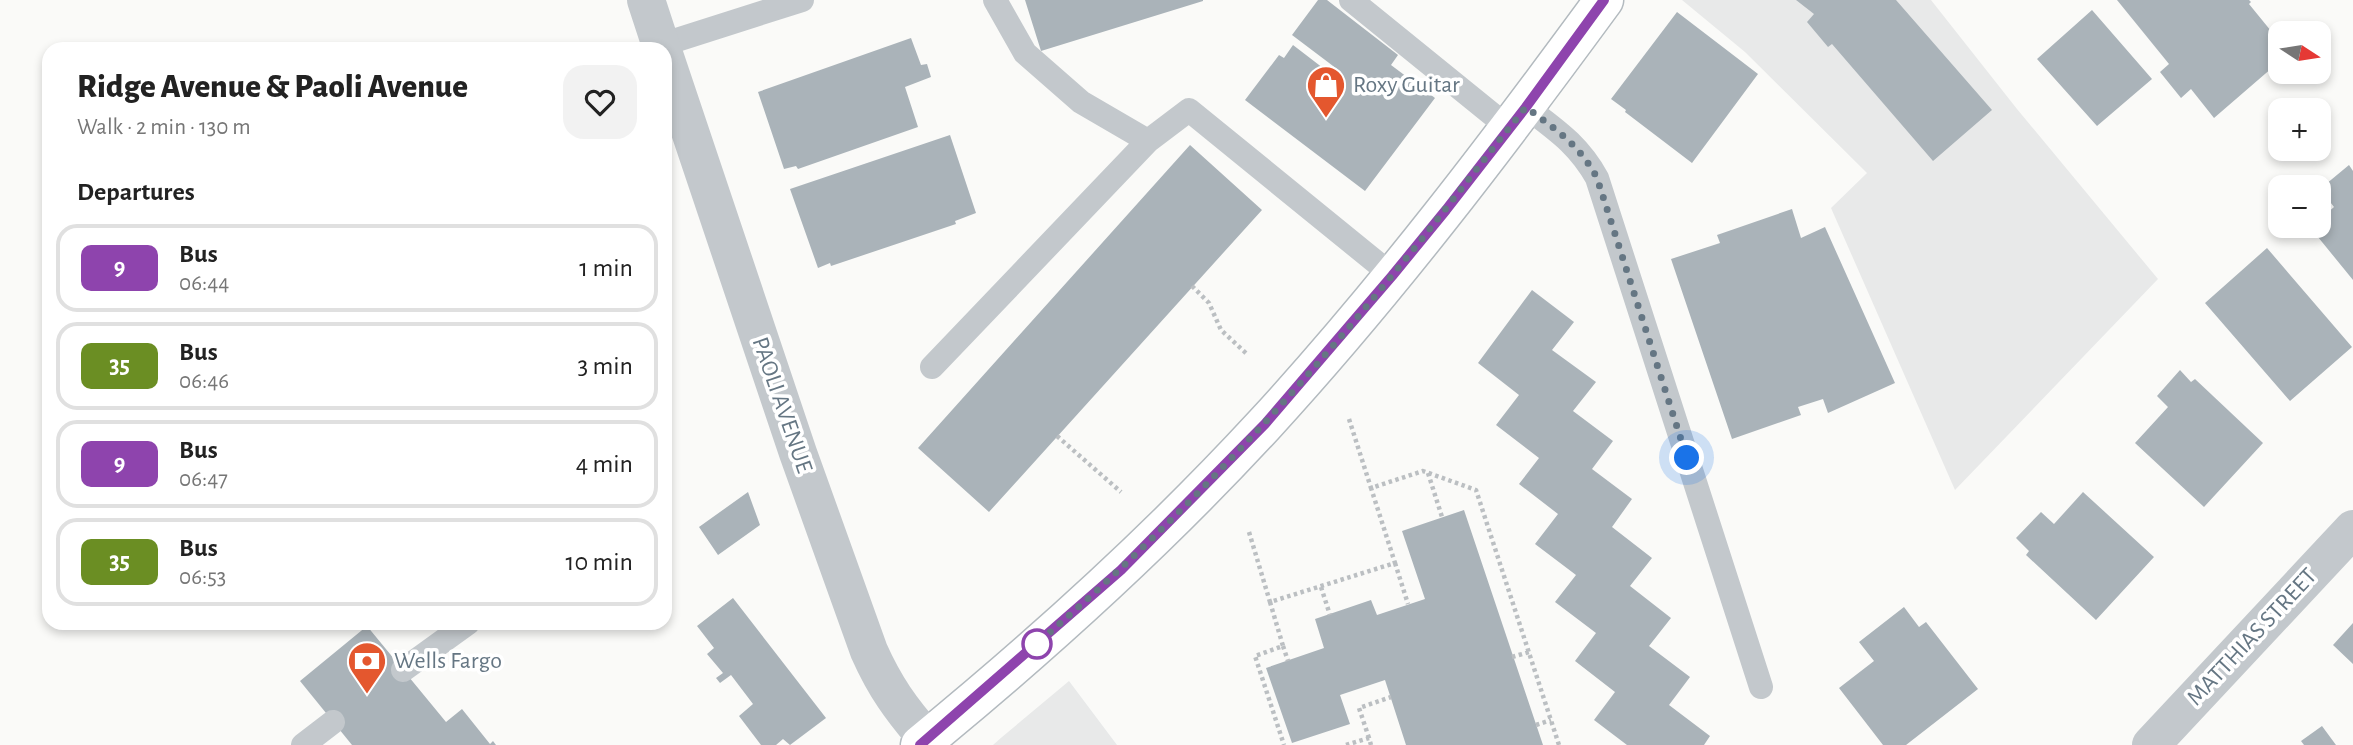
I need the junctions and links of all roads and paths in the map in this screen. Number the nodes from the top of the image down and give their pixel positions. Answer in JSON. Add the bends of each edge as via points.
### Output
{"nodes":[{"id":1,"x":646,"y":0,"type":"edge"},
{"id":2,"x":802,"y":0,"type":"edge"},
{"id":3,"x":995,"y":0,"type":"edge"},
{"id":4,"x":1351,"y":0,"type":"edge"},
{"id":5,"x":1604,"y":0,"type":"edge"},
{"id":6,"x":660,"y":42,"type":"edge"},
{"id":7,"x":672,"y":48,"type":"edge"},
{"id":8,"x":672,"y":78,"type":"edge"},
{"id":9,"x":1517,"y":118,"type":"junction"},
{"id":10,"x":1147,"y":141,"type":"junction"},
{"id":11,"x":1392,"y":276,"type":"junction"},
{"id":12,"x":1192,"y":286,"type":"dead end"},
{"id":13,"x":1248,"y":355,"type":"dead end"},
{"id":14,"x":932,"y":367,"type":"dead end"},
{"id":15,"x":1349,"y":419,"type":"dead end"},
{"id":16,"x":1057,"y":436,"type":"dead end"},
{"id":17,"x":1428,"y":473,"type":"junction"},
{"id":18,"x":1371,"y":488,"type":"junction"},
{"id":19,"x":1121,"y":492,"type":"dead end"},
{"id":20,"x":1442,"y":517,"type":"dead end"},
{"id":21,"x":2353,"y":529,"type":"edge"},
{"id":22,"x":1249,"y":532,"type":"dead end"},
{"id":23,"x":1395,"y":563,"type":"junction"},
{"id":24,"x":1321,"y":587,"type":"junction"},
{"id":25,"x":1270,"y":603,"type":"junction"},
{"id":26,"x":1408,"y":604,"type":"dead end"},
{"id":27,"x":1330,"y":615,"type":"dead end"},
{"id":28,"x":458,"y":630,"type":"edge"},
{"id":29,"x":1283,"y":646,"type":"junction"},
{"id":30,"x":1529,"y":652,"type":"junction"},
{"id":31,"x":1513,"y":657,"type":"dead end"},
{"id":32,"x":1288,"y":661,"type":"dead end"},
{"id":33,"x":403,"y":670,"type":"dead end"},
{"id":34,"x":1760,"y":687,"type":"dead end"},
{"id":35,"x":1391,"y":697,"type":"dead end"},
{"id":36,"x":1552,"y":720,"type":"junction"},
{"id":37,"x":333,"y":722,"type":"dead end"},
{"id":38,"x":1536,"y":725,"type":"dead end"},
{"id":39,"x":1369,"y":738,"type":"junction"},
{"id":40,"x":928,"y":743,"type":"edge"},
{"id":41,"x":303,"y":745,"type":"edge"},
{"id":42,"x":1284,"y":745,"type":"edge"},
{"id":43,"x":1346,"y":745,"type":"edge"},
{"id":44,"x":1371,"y":745,"type":"edge"},
{"id":45,"x":1559,"y":745,"type":"edge"},
{"id":46,"x":2151,"y":745,"type":"edge"}],
"edges":[{"from":1,"to":6,"type":"street","name":"PAOLI AVENUE"},
{"from":2,"to":7,"type":"lane"},
{"from":3,"to":10,"type":"lane","via":[[1025,53],[1081,102]]},
{"from":4,"to":9,"type":"lane"},
{"from":5,"to":9,"type":"main road"},
{"from":8,"to":40,"type":"street","name":"PAOLI AVENUE","via":[[869,651],[882,681]]},
{"from":9,"to":11,"type":"main road"},
{"from":9,"to":34,"type":"lane","via":[[1569,140],[1586,157],[1597,178]]},
{"from":10,"to":11,"type":"lane","via":[[1189,110]]},
{"from":10,"to":14,"type":"lane"},
{"from":11,"to":40,"type":"main road","via":[[1265,424],[1180,512]]},
{"from":12,"to":13,"type":"path","via":[[1209,303],[1221,330]]},
{"from":15,"to":18,"type":"path"},
{"from":16,"to":19,"type":"path"},
{"from":17,"to":18,"type":"path"},
{"from":17,"to":20,"type":"path"},
{"from":17,"to":30,"type":"path","via":[[1476,491]]},
{"from":18,"to":23,"type":"path"},
{"from":21,"to":46,"type":"street","name":"MATTHIAS STREET"},
{"from":22,"to":25,"type":"path"},
{"from":23,"to":24,"type":"path"},
{"from":23,"to":26,"type":"path"},
{"from":24,"to":25,"type":"path"},
{"from":24,"to":27,"type":"path"},
{"from":25,"to":29,"type":"path"},
{"from":28,"to":33,"type":"lane"},
{"from":29,"to":32,"type":"path"},
{"from":29,"to":42,"type":"path","via":[[1255,656]]},
{"from":30,"to":31,"type":"path"},
{"from":30,"to":36,"type":"path"},
{"from":35,"to":39,"type":"path","via":[[1359,708]]},
{"from":36,"to":38,"type":"path"},
{"from":36,"to":45,"type":"path"},
{"from":37,"to":41,"type":"lane"},
{"from":39,"to":43,"type":"path"},
{"from":39,"to":44,"type":"path"}]}
